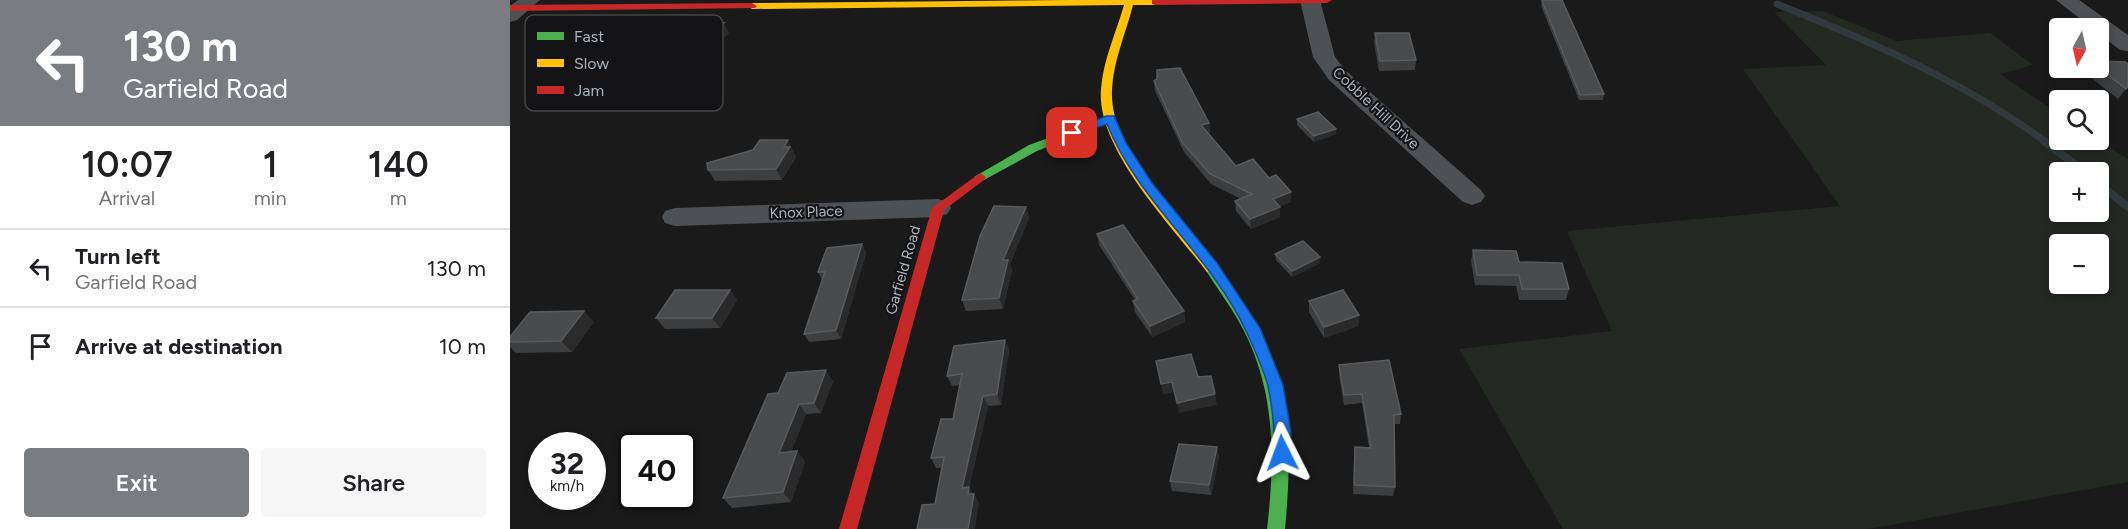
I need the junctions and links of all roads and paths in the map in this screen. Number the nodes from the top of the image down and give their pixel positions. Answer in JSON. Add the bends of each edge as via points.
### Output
{"nodes":[{"id":1,"x":1310,"y":0,"type":"edge"},
{"id":2,"x":1328,"y":0,"type":"edge"},
{"id":3,"x":2066,"y":0,"type":"edge"},
{"id":4,"x":1050,"y":2,"type":"edge"},
{"id":5,"x":1129,"y":3,"type":"junction"},
{"id":6,"x":517,"y":8,"type":"edge"},
{"id":7,"x":2128,"y":45,"type":"edge"},
{"id":8,"x":1110,"y":118,"type":"junction"},
{"id":9,"x":1472,"y":196,"type":"dead end"},
{"id":10,"x":938,"y":208,"type":"junction"},
{"id":11,"x":675,"y":217,"type":"dead end"},
{"id":12,"x":848,"y":529,"type":"edge"},
{"id":13,"x":1276,"y":529,"type":"edge"}],
"edges":[{"from":1,"to":2,"type":"street"},
{"from":1,"to":5,"type":"street"},
{"from":1,"to":9,"type":"street","name":"Cobble Hill Drive","via":[[1324,57],[1337,75]]},
{"from":3,"to":7,"type":"street"},
{"from":4,"to":5,"type":"street"},
{"from":4,"to":6,"type":"street"},
{"from":5,"to":8,"type":"street","via":[[1109,79],[1106,101]]},
{"from":8,"to":10,"type":"street","via":[[990,169]]},
{"from":8,"to":13,"type":"street","via":[[1120,143],[1148,186],[1213,266],[1252,328],[1275,385],[1282,432],[1282,495]]},
{"from":10,"to":11,"type":"street","name":"Knox Place"},
{"from":10,"to":12,"type":"street","name":"Garfield Road"}]}
